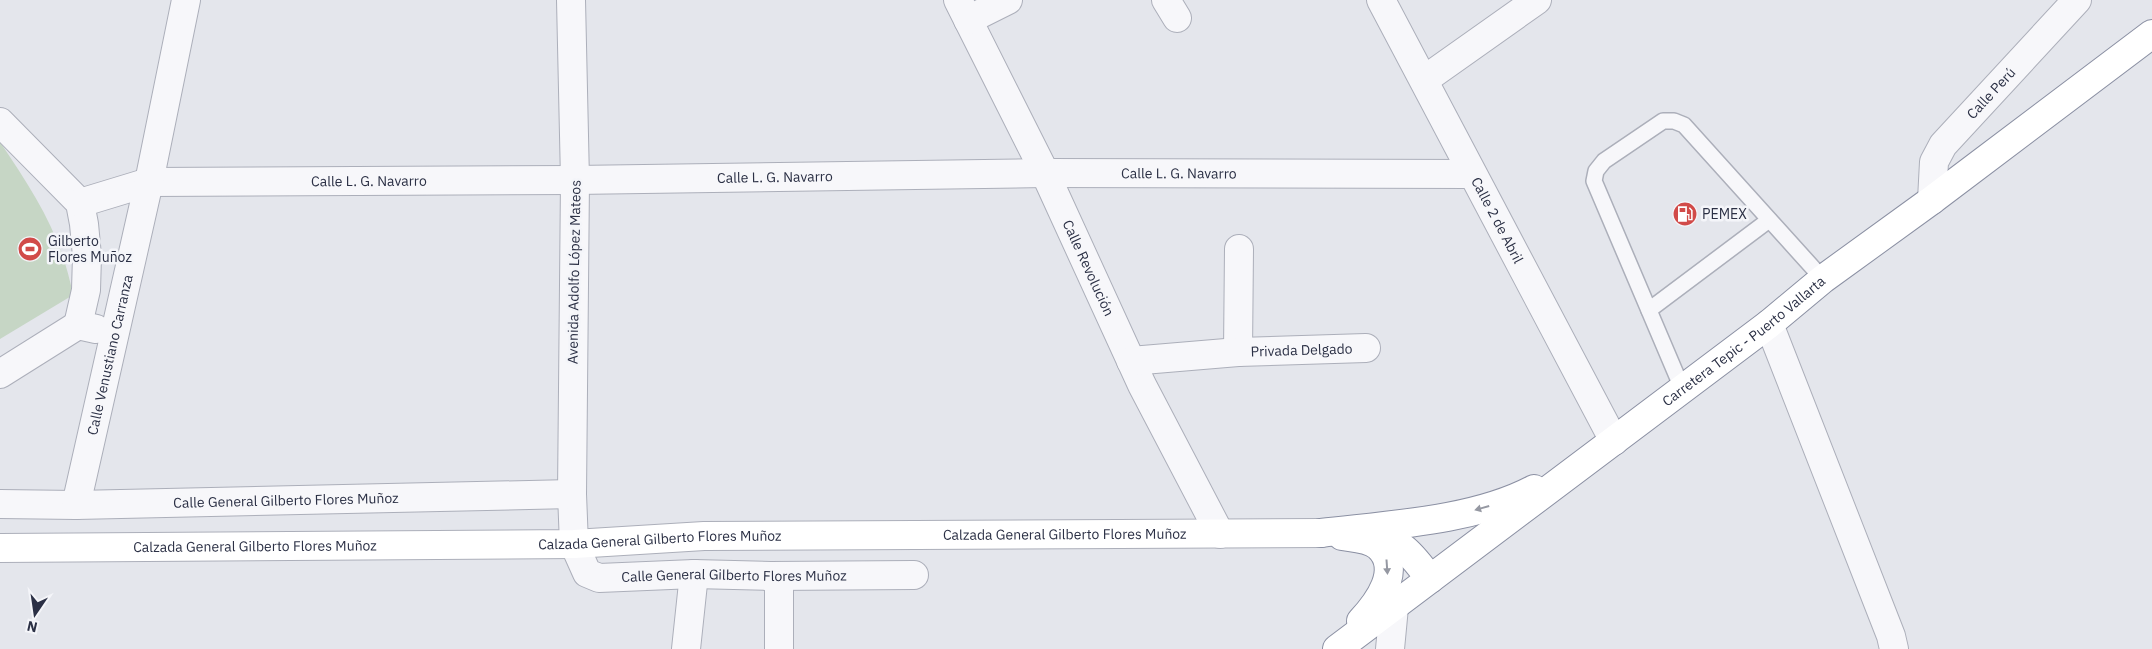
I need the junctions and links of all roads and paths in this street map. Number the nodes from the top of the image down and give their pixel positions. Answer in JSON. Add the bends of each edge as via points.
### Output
{"nodes":[{"id":1,"x":186,"y":0,"type":"edge"},
{"id":2,"x":571,"y":0,"type":"edge"},
{"id":3,"x":1008,"y":0,"type":"edge"},
{"id":4,"x":1381,"y":0,"type":"edge"},
{"id":5,"x":1537,"y":0,"type":"edge"},
{"id":6,"x":2077,"y":0,"type":"edge"},
{"id":7,"x":963,"y":10,"type":"edge"},
{"id":8,"x":2152,"y":34,"type":"edge"},
{"id":9,"x":1424,"y":80,"type":"junction"},
{"id":10,"x":0,"y":122,"type":"edge"},
{"id":11,"x":1045,"y":173,"type":"junction"},
{"id":12,"x":1472,"y":174,"type":"junction"},
{"id":13,"x":575,"y":180,"type":"junction"},
{"id":14,"x":149,"y":182,"type":"junction"},
{"id":15,"x":1932,"y":200,"type":"junction"},
{"id":16,"x":80,"y":203,"type":"junction"},
{"id":17,"x":1769,"y":220,"type":"junction"},
{"id":18,"x":1239,"y":249,"type":"dead end"},
{"id":19,"x":1824,"y":280,"type":"junction"},
{"id":20,"x":1649,"y":310,"type":"junction"},
{"id":21,"x":1769,"y":324,"type":"junction"},
{"id":22,"x":78,"y":325,"type":"junction"},
{"id":23,"x":115,"y":334,"type":"junction"},
{"id":24,"x":1366,"y":348,"type":"dead end"},
{"id":25,"x":1238,"y":352,"type":"junction"},
{"id":26,"x":1131,"y":361,"type":"junction"},
{"id":27,"x":0,"y":374,"type":"edge"},
{"id":28,"x":1682,"y":388,"type":"junction"},
{"id":29,"x":1614,"y":441,"type":"junction"},
{"id":30,"x":1590,"y":458,"type":"junction"},
{"id":31,"x":572,"y":494,"type":"junction"},
{"id":32,"x":0,"y":504,"type":"edge"},
{"id":33,"x":76,"y":505,"type":"junction"},
{"id":34,"x":1321,"y":533,"type":"junction"},
{"id":35,"x":1220,"y":534,"type":"junction"},
{"id":36,"x":574,"y":544,"type":"junction"},
{"id":37,"x":0,"y":548,"type":"edge"},
{"id":38,"x":694,"y":574,"type":"junction"},
{"id":39,"x":914,"y":575,"type":"dead end"},
{"id":40,"x":771,"y":576,"type":"junction"},
{"id":41,"x":1430,"y":579,"type":"junction"},
{"id":42,"x":1394,"y":607,"type":"junction"},
{"id":43,"x":686,"y":649,"type":"edge"},
{"id":44,"x":779,"y":649,"type":"edge"},
{"id":45,"x":1333,"y":649,"type":"edge"},
{"id":46,"x":1337,"y":649,"type":"edge"},
{"id":47,"x":1390,"y":649,"type":"edge"},
{"id":48,"x":1894,"y":649,"type":"edge"}],
"edges":[{"from":1,"to":14,"type":"street","name":"Calle Venustiano Carranza"},
{"from":2,"to":13,"type":"street","name":"Avenida Adolfo López Mateos"},
{"from":3,"to":7,"type":"street"},
{"from":4,"to":9,"type":"street","name":"Calle 2 de Abril"},
{"from":5,"to":9,"type":"street"},
{"from":6,"to":15,"type":"street","name":"Calle Perú","via":[[1943,145],[1934,162]]},
{"from":7,"to":11,"type":"street","name":"Calle Revolución"},
{"from":8,"to":15,"type":"main road","name":"Carretera Tepic - Puerto Vallarta"},
{"from":9,"to":12,"type":"street","name":"Calle 2 de Abril"},
{"from":10,"to":16,"type":"street"},
{"from":11,"to":12,"type":"street","name":"Calle L. G. Navarro"},
{"from":11,"to":13,"type":"street","name":"Calle L. G. Navarro"},
{"from":11,"to":26,"type":"street","name":"Calle Revolución"},
{"from":12,"to":29,"type":"street","name":"Calle 2 de Abril"},
{"from":13,"to":14,"type":"street","name":"Calle L. G. Navarro"},
{"from":13,"to":31,"type":"street","name":"Avenida Adolfo López Mateos"},
{"from":14,"to":16,"type":"street","name":"Calle L. G. Navarro"},
{"from":14,"to":23,"type":"street","name":"Calle Venustiano Carranza"},
{"from":15,"to":19,"type":"main road","name":"Carretera Tepic - Puerto Vallarta"},
{"from":16,"to":22,"type":"street","via":[[87,256],[86,290]]},
{"from":17,"to":19,"type":"lane"},
{"from":17,"to":20,"type":"lane"},
{"from":17,"to":20,"type":"lane","via":[[1684,125],[1674,121],[1663,122],[1604,161],[1596,171],[1594,181]]},
{"from":18,"to":25,"type":"street"},
{"from":19,"to":21,"type":"main road","name":"Carretera Tepic - Puerto Vallarta"},
{"from":20,"to":28,"type":"lane"},
{"from":21,"to":28,"type":"main road","name":"Carretera Tepic - Puerto Vallarta"},
{"from":21,"to":48,"type":"street"},
{"from":22,"to":23,"type":"street"},
{"from":22,"to":27,"type":"street"},
{"from":23,"to":33,"type":"street","name":"Calle Venustiano Carranza"},
{"from":24,"to":25,"type":"street","name":"Privada Delgado"},
{"from":25,"to":26,"type":"street","name":"Privada Delgado"},
{"from":26,"to":35,"type":"street","name":"Calle Revolución"},
{"from":28,"to":29,"type":"main road","name":"Carretera Tepic - Puerto Vallarta"},
{"from":29,"to":30,"type":"main road","name":"Carretera Tepic - Puerto Vallarta"},
{"from":30,"to":34,"type":"main road","one_way":true,"via":[[1527,492],[1491,505],[1436,518]]},
{"from":30,"to":41,"type":"main road","name":"Carretera Tepic - Puerto Vallarta"},
{"from":31,"to":33,"type":"street","name":"Calle General Gilberto Flores Muñoz"},
{"from":31,"to":36,"type":"street","name":"Avenida Adolfo López Mateos"},
{"from":32,"to":33,"type":"street","name":"Calle General Gilberto Flores Muñoz"},
{"from":34,"to":35,"type":"main road","name":"Calzada General Gilberto Flores Muñoz"},
{"from":34,"to":41,"type":"main road","via":[[1372,535],[1395,541],[1413,556]]},
{"from":34,"to":45,"type":"main road","one_way":true,"via":[[1363,539],[1378,546],[1386,556],[1389,568],[1382,596]]},
{"from":35,"to":36,"type":"main road","name":"Calzada General Gilberto Flores Muñoz","via":[[704,536]]},
{"from":36,"to":37,"type":"main road","name":"Calzada General Gilberto Flores Muñoz"},
{"from":36,"to":38,"type":"street","name":"Calle General Gilberto Flores Muñoz","via":[[587,573],[599,578]]},
{"from":38,"to":40,"type":"street","name":"Calle General Gilberto Flores Muñoz"},
{"from":38,"to":43,"type":"street"},
{"from":39,"to":40,"type":"street","name":"Calle General Gilberto Flores Muñoz"},
{"from":40,"to":44,"type":"street","via":[[779,585]]},
{"from":41,"to":42,"type":"main road","name":"Carretera Tepic - Puerto Vallarta"},
{"from":42,"to":46,"type":"main road","name":"Carretera Tepic - Puerto Vallarta"},
{"from":42,"to":47,"type":"street"}]}
